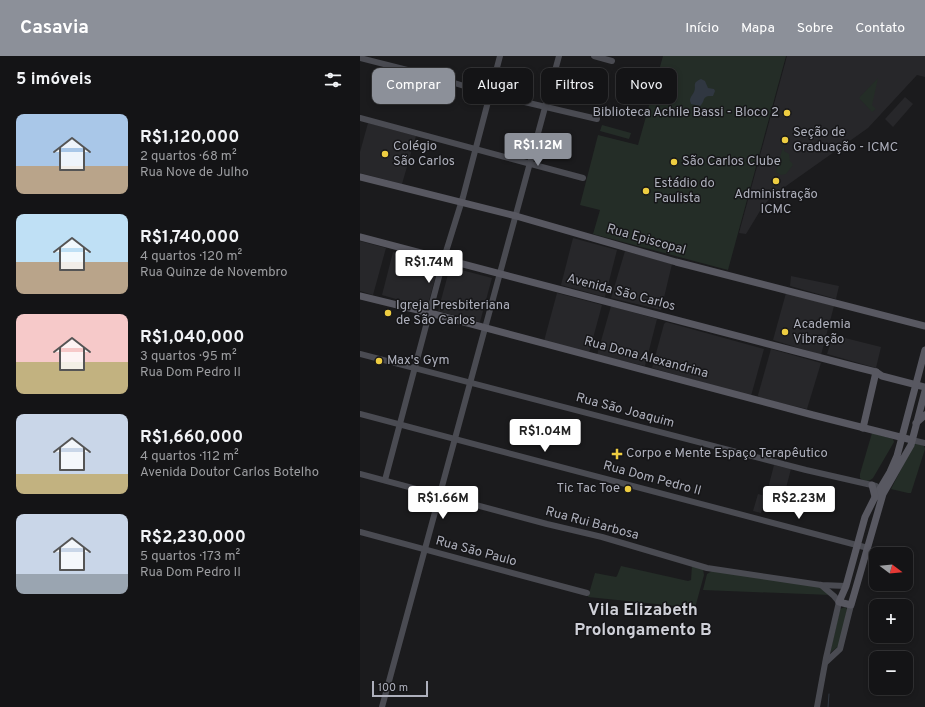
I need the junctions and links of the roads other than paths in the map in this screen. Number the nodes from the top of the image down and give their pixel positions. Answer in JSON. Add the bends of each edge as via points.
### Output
{"nodes":[{"id":1,"x":500,"y":56,"type":"edge"},
{"id":2,"x":559,"y":56,"type":"edge"},
{"id":3,"x":594,"y":56,"type":"edge"},
{"id":4,"x":360,"y":58,"type":"edge"},
{"id":5,"x":612,"y":61,"type":"dead end"},
{"id":6,"x":497,"y":68,"type":"edge"},
{"id":7,"x":463,"y":86,"type":"edge"},
{"id":8,"x":487,"y":104,"type":"edge"},
{"id":9,"x":529,"y":104,"type":"edge"},
{"id":10,"x":545,"y":108,"type":"junction"},
{"id":11,"x":360,"y":118,"type":"edge"},
{"id":12,"x":597,"y":119,"type":"dead end"},
{"id":13,"x":476,"y":148,"type":"junction"},
{"id":14,"x":529,"y":163,"type":"junction"},
{"id":15,"x":360,"y":177,"type":"edge"},
{"id":16,"x":583,"y":178,"type":"dead end"},
{"id":17,"x":462,"y":202,"type":"junction"},
{"id":18,"x":516,"y":216,"type":"junction"},
{"id":19,"x":360,"y":237,"type":"edge"},
{"id":20,"x":444,"y":258,"type":"junction"},
{"id":21,"x":500,"y":273,"type":"junction"},
{"id":22,"x":360,"y":296,"type":"edge"},
{"id":23,"x":430,"y":313,"type":"junction"},
{"id":24,"x":925,"y":326,"type":"edge"},
{"id":25,"x":486,"y":328,"type":"junction"},
{"id":26,"x":925,"y":350,"type":"edge"},
{"id":27,"x":360,"y":354,"type":"edge"},
{"id":28,"x":416,"y":369,"type":"junction"},
{"id":29,"x":876,"y":372,"type":"junction"},
{"id":30,"x":906,"y":380,"type":"junction"},
{"id":31,"x":471,"y":383,"type":"junction"},
{"id":32,"x":925,"y":383,"type":"edge"},
{"id":33,"x":925,"y":387,"type":"edge"},
{"id":34,"x":925,"y":391,"type":"edge"},
{"id":35,"x":360,"y":414,"type":"edge"},
{"id":36,"x":925,"y":415,"type":"edge"},
{"id":37,"x":908,"y":416,"type":"junction"},
{"id":38,"x":400,"y":424,"type":"junction"},
{"id":39,"x":916,"y":425,"type":"junction"},
{"id":40,"x":863,"y":428,"type":"junction"},
{"id":41,"x":455,"y":438,"type":"junction"},
{"id":42,"x":902,"y":438,"type":"junction"},
{"id":43,"x":912,"y":440,"type":"junction"},
{"id":44,"x":925,"y":444,"type":"edge"},
{"id":45,"x":360,"y":474,"type":"edge"},
{"id":46,"x":385,"y":480,"type":"junction"},
{"id":47,"x":872,"y":485,"type":"junction"},
{"id":48,"x":883,"y":488,"type":"junction"},
{"id":49,"x":440,"y":496,"type":"junction"},
{"id":50,"x":875,"y":496,"type":"junction"},
{"id":51,"x":866,"y":517,"type":"junction"},
{"id":52,"x":876,"y":520,"type":"junction"},
{"id":53,"x":360,"y":532,"type":"edge"},
{"id":54,"x":858,"y":545,"type":"junction"},
{"id":55,"x":868,"y":548,"type":"junction"},
{"id":56,"x":426,"y":549,"type":"junction"},
{"id":57,"x":859,"y":581,"type":"junction"},
{"id":58,"x":821,"y":585,"type":"junction"},
{"id":59,"x":846,"y":586,"type":"junction"},
{"id":60,"x":586,"y":593,"type":"dead end"},
{"id":61,"x":839,"y":602,"type":"junction"},
{"id":62,"x":851,"y":605,"type":"junction"},
{"id":63,"x":826,"y":662,"type":"junction"},
{"id":64,"x":382,"y":707,"type":"edge"},
{"id":65,"x":817,"y":707,"type":"edge"}],
"edges":[{"from":1,"to":6,"type":"main road"},
{"from":2,"to":10,"type":"main road"},
{"from":3,"to":5,"type":"main road"},
{"from":4,"to":7,"type":"main road"},
{"from":8,"to":13,"type":"main road"},
{"from":9,"to":10,"type":"main road"},
{"from":10,"to":12,"type":"main road"},
{"from":10,"to":14,"type":"main road"},
{"from":11,"to":13,"type":"main road"},
{"from":13,"to":14,"type":"main road"},
{"from":13,"to":17,"type":"main road"},
{"from":14,"to":16,"type":"main road"},
{"from":14,"to":18,"type":"main road"},
{"from":15,"to":17,"type":"main road","name":"Rua Episcopal"},
{"from":17,"to":18,"type":"main road","name":"Rua Episcopal"},
{"from":17,"to":20,"type":"main road"},
{"from":18,"to":21,"type":"main road"},
{"from":18,"to":24,"type":"main road","name":"Rua Episcopal","via":[[676,262]]},
{"from":19,"to":20,"type":"main road","name":"Avenida São Carlos"},
{"from":20,"to":21,"type":"main road","name":"Avenida São Carlos"},
{"from":20,"to":23,"type":"main road"},
{"from":21,"to":25,"type":"main road"},
{"from":21,"to":29,"type":"main road","name":"Avenida São Carlos"},
{"from":22,"to":23,"type":"main road","name":"Rua Dona Alexandrina"},
{"from":23,"to":25,"type":"main road","name":"Rua Dona Alexandrina"},
{"from":23,"to":28,"type":"main road"},
{"from":25,"to":31,"type":"main road"},
{"from":25,"to":40,"type":"main road","name":"Rua Dona Alexandrina"},
{"from":26,"to":37,"type":"main road"},
{"from":27,"to":28,"type":"main road","name":"Rua São Joaquim"},
{"from":28,"to":31,"type":"main road","name":"Rua São Joaquim"},
{"from":28,"to":38,"type":"main road"},
{"from":29,"to":30,"type":"main road","name":"Avenida São Carlos","via":[[882,376]]},
{"from":29,"to":40,"type":"main road"},
{"from":30,"to":32,"type":"main road","name":"Avenida São Carlos"},
{"from":30,"to":33,"type":"main road","name":"Avenida São Carlos"},
{"from":31,"to":41,"type":"main road"},
{"from":31,"to":47,"type":"main road","name":"Rua São Joaquim"},
{"from":34,"to":39,"type":"main road"},
{"from":35,"to":38,"type":"main road","name":"Rua Dom Pedro II"},
{"from":36,"to":39,"type":"main road"},
{"from":37,"to":39,"type":"main road","via":[[910,422]]},
{"from":37,"to":42,"type":"main road"},
{"from":38,"to":41,"type":"main road","name":"Rua Dom Pedro II"},
{"from":38,"to":46,"type":"main road"},
{"from":39,"to":43,"type":"main road"},
{"from":40,"to":42,"type":"main road","name":"Rua Dona Alexandrina"},
{"from":41,"to":49,"type":"main road"},
{"from":41,"to":54,"type":"main road","name":"Rua Dom Pedro II"},
{"from":42,"to":43,"type":"main road","name":"Rua Dona Alexandrina"},
{"from":42,"to":48,"type":"main road"},
{"from":43,"to":44,"type":"main road","name":"Rua Dona Alexandrina"},
{"from":43,"to":48,"type":"main road","via":[[908,451]]},
{"from":45,"to":46,"type":"main road","name":"Rua Rui Barbosa"},
{"from":46,"to":49,"type":"main road","name":"Rua Rui Barbosa"},
{"from":47,"to":48,"type":"main road","name":"Rua São Joaquim"},
{"from":47,"to":50,"type":"main road"},
{"from":48,"to":50,"type":"main road"},
{"from":48,"to":52,"type":"main road"},
{"from":49,"to":56,"type":"main road"},
{"from":49,"to":58,"type":"main road","name":"Rua Rui Barbosa","via":[[707,568]]},
{"from":50,"to":51,"type":"main road"},
{"from":51,"to":52,"type":"main road","via":[[871,521]]},
{"from":51,"to":54,"type":"main road"},
{"from":52,"to":55,"type":"main road"},
{"from":53,"to":56,"type":"main road","name":"Rua São Paulo"},
{"from":54,"to":55,"type":"main road","name":"Rua Dom Pedro II"},
{"from":54,"to":59,"type":"main road"},
{"from":55,"to":57,"type":"main road"},
{"from":56,"to":60,"type":"main road","name":"Rua São Paulo"},
{"from":56,"to":64,"type":"main road"},
{"from":57,"to":59,"type":"main road"},
{"from":57,"to":62,"type":"main road"},
{"from":58,"to":59,"type":"main road","name":"Rua Rui Barbosa"},
{"from":58,"to":61,"type":"main road"},
{"from":59,"to":61,"type":"main road"},
{"from":61,"to":62,"type":"main road"},
{"from":61,"to":63,"type":"main road"},
{"from":62,"to":63,"type":"main road","via":[[840,649]]},
{"from":63,"to":65,"type":"main road"}]}
